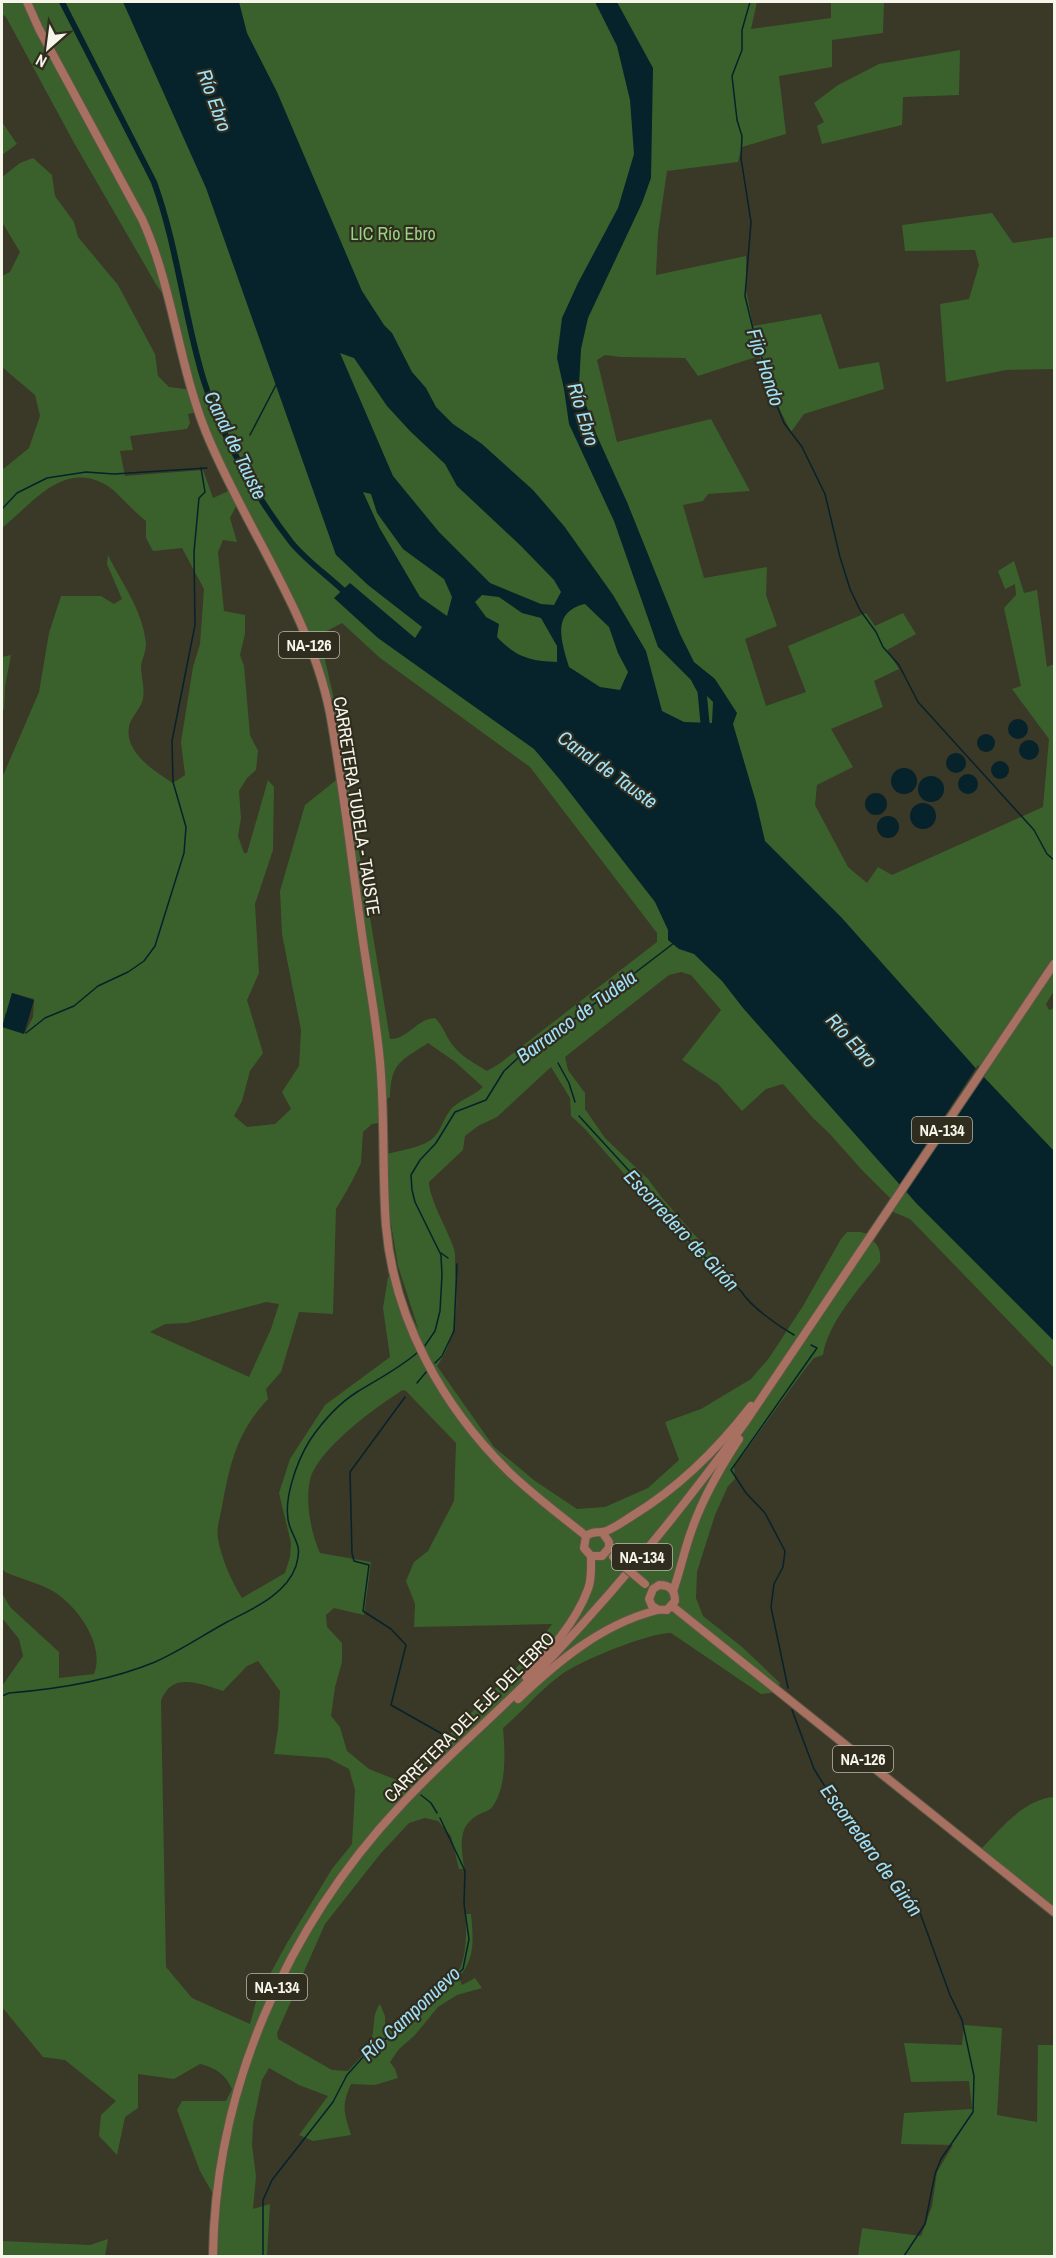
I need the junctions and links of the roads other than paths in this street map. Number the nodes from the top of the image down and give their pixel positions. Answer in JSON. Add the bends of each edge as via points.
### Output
{"nodes":[{"id":1,"x":27,"y":2,"type":"edge"},
{"id":2,"x":1054,"y":957,"type":"edge"},
{"id":3,"x":1054,"y":964,"type":"edge"},
{"id":4,"x":1043,"y":979,"type":"junction"},
{"id":5,"x":810,"y":1326,"type":"junction"},
{"id":6,"x":784,"y":1366,"type":"junction"},
{"id":7,"x":602,"y":1532,"type":"junction"},
{"id":8,"x":586,"y":1536,"type":"junction"},
{"id":9,"x":610,"y":1555,"type":"junction"},
{"id":10,"x":591,"y":1556,"type":"junction"},
{"id":11,"x":652,"y":1589,"type":"junction"},
{"id":12,"x":674,"y":1591,"type":"junction"},
{"id":13,"x":672,"y":1606,"type":"junction"},
{"id":14,"x":657,"y":1609,"type":"junction"},
{"id":15,"x":478,"y":1731,"type":"junction"},
{"id":16,"x":442,"y":1765,"type":"junction"},
{"id":17,"x":1054,"y":1912,"type":"edge"},
{"id":18,"x":213,"y":2256,"type":"edge"}],
"edges":[{"from":1,"to":8,"type":"main road","name":"CARRETERA TUDELA - TAUSTE","number":"NA-126","via":[[156,250],[206,432],[290,600],[324,686],[380,1059],[386,1228],[402,1302],[428,1365],[485,1447],[511,1474]]},
{"from":2,"to":4,"type":"main road"},
{"from":3,"to":4,"type":"main road","number":"NA-134"},
{"from":4,"to":5,"type":"main road","name":"CARRETERA DEL EJE DEL EBRO","number":"NA-134"},
{"from":5,"to":6,"type":"main road","name":"CARRETERA DEL EJE DEL EBRO","number":"NA-134"},
{"from":5,"to":12,"type":"main road","via":[[709,1491],[692,1529]]},
{"from":6,"to":7,"type":"main road","via":[[700,1466],[652,1504]]},
{"from":6,"to":15,"type":"main road","name":"CARRETERA DEL EJE DEL EBRO","number":"NA-134","via":[[706,1476],[636,1563],[552,1658]]},
{"from":7,"to":8,"type":"main road"},
{"from":7,"to":9,"type":"main road","via":[[609,1542]]},
{"from":8,"to":10,"type":"main road","via":[[584,1548]]},
{"from":9,"to":10,"type":"main road"},
{"from":9,"to":11,"type":"main road","bridge":true},
{"from":10,"to":16,"type":"main road","via":[[588,1588],[565,1630],[529,1674]]},
{"from":11,"to":12,"type":"main road","via":[[664,1585]]},
{"from":11,"to":14,"type":"main road","via":[[649,1599]]},
{"from":12,"to":13,"type":"main road"},
{"from":13,"to":14,"type":"main road"},
{"from":13,"to":17,"type":"main road","number":"NA-126"},
{"from":14,"to":15,"type":"main road","via":[[615,1626],[573,1651]]},
{"from":15,"to":16,"type":"main road","name":"CARRETERA DEL EJE DEL EBRO","number":"NA-134"},
{"from":16,"to":18,"type":"main road","name":"CARRETERA DEL EJE DEL EBRO","number":"NA-134","via":[[346,1869],[300,1942],[272,1998],[244,2070],[230,2123],[218,2190]]}]}
